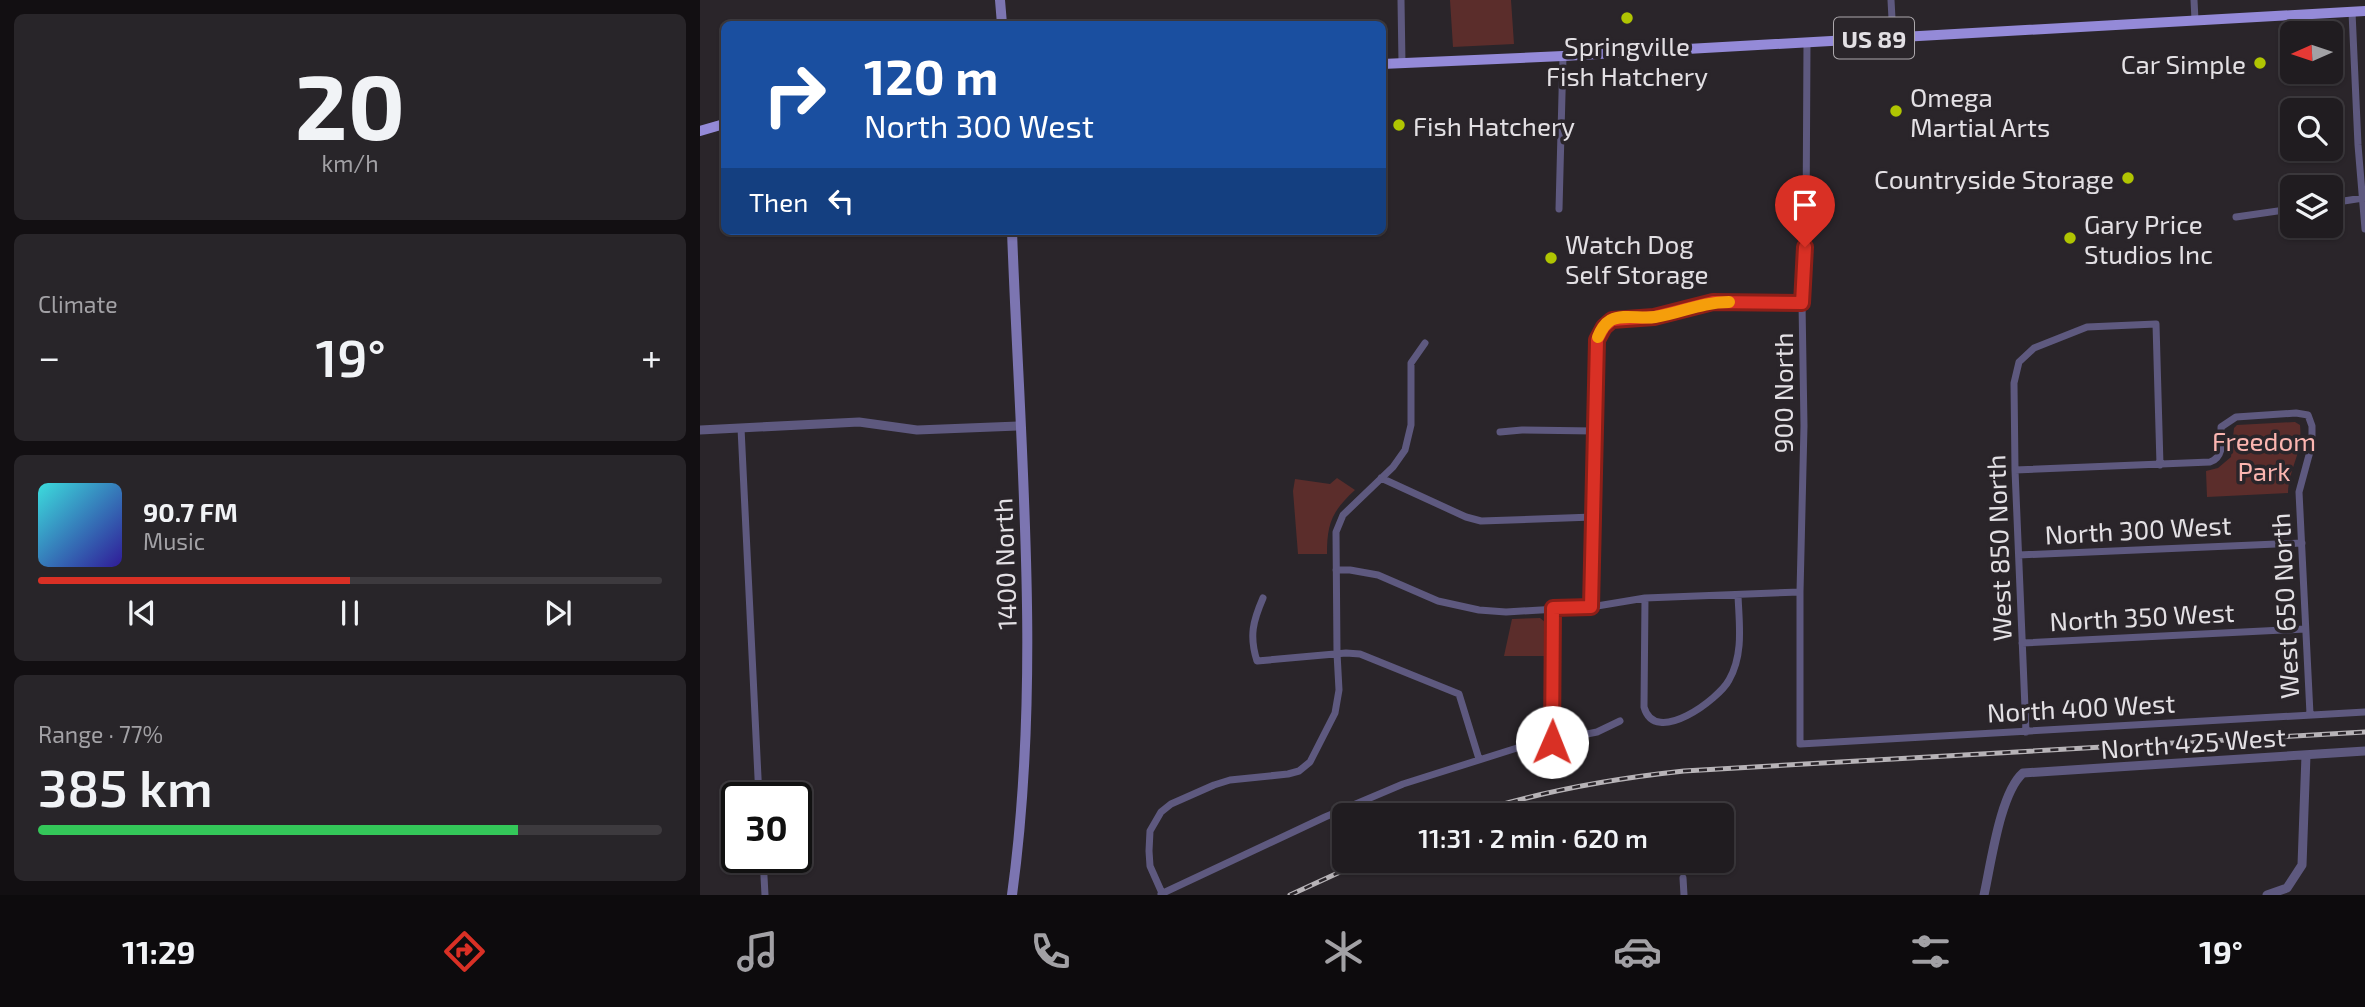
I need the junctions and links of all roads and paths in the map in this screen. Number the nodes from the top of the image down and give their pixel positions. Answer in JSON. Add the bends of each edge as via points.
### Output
{"nodes":[{"id":1,"x":1000,"y":0,"type":"edge"},
{"id":2,"x":1401,"y":0,"type":"edge"},
{"id":3,"x":1891,"y":0,"type":"edge"},
{"id":4,"x":2194,"y":0,"type":"edge"},
{"id":5,"x":2365,"y":11,"type":"edge"},
{"id":6,"x":2352,"y":12,"type":"junction"},
{"id":7,"x":2195,"y":20,"type":"junction"},
{"id":8,"x":1002,"y":21,"type":"edge"},
{"id":9,"x":1893,"y":37,"type":"junction"},
{"id":10,"x":1807,"y":43,"type":"junction"},
{"id":11,"x":1563,"y":56,"type":"junction"},
{"id":12,"x":1402,"y":63,"type":"junction"},
{"id":13,"x":1386,"y":64,"type":"edge"},
{"id":14,"x":721,"y":125,"type":"edge"},
{"id":15,"x":700,"y":131,"type":"edge"},
{"id":16,"x":2361,"y":145,"type":"edge"},
{"id":17,"x":2363,"y":198,"type":"junction"},
{"id":18,"x":2343,"y":201,"type":"edge"},
{"id":19,"x":1559,"y":209,"type":"dead end"},
{"id":20,"x":2280,"y":211,"type":"edge"},
{"id":21,"x":2236,"y":217,"type":"dead end"},
{"id":22,"x":2365,"y":229,"type":"edge"},
{"id":23,"x":1012,"y":235,"type":"edge"},
{"id":24,"x":1802,"y":303,"type":"junction"},
{"id":25,"x":1424,"y":343,"type":"dead end"},
{"id":26,"x":1019,"y":426,"type":"junction"},
{"id":27,"x":741,"y":428,"type":"junction"},
{"id":28,"x":700,"y":430,"type":"edge"},
{"id":29,"x":1594,"y":431,"type":"junction"},
{"id":30,"x":1500,"y":432,"type":"dead end"},
{"id":31,"x":2160,"y":465,"type":"junction"},
{"id":32,"x":2015,"y":470,"type":"junction"},
{"id":33,"x":1381,"y":478,"type":"junction"},
{"id":34,"x":1593,"y":517,"type":"junction"},
{"id":35,"x":2302,"y":543,"type":"junction"},
{"id":36,"x":2019,"y":555,"type":"junction"},
{"id":37,"x":1336,"y":570,"type":"junction"},
{"id":38,"x":1800,"y":592,"type":"junction"},
{"id":39,"x":1738,"y":595,"type":"junction"},
{"id":40,"x":1263,"y":598,"type":"dead end"},
{"id":41,"x":1645,"y":598,"type":"junction"},
{"id":42,"x":1591,"y":607,"type":"junction"},
{"id":43,"x":1553,"y":608,"type":"junction"},
{"id":44,"x":2305,"y":629,"type":"junction"},
{"id":45,"x":2022,"y":643,"type":"junction"},
{"id":46,"x":1337,"y":653,"type":"junction"},
{"id":47,"x":2365,"y":712,"type":"edge"},
{"id":48,"x":2310,"y":714,"type":"junction"},
{"id":49,"x":1620,"y":721,"type":"dead end"},
{"id":50,"x":2026,"y":732,"type":"junction"},
{"id":51,"x":1552,"y":742,"type":"junction"},
{"id":52,"x":1800,"y":744,"type":"joint"},
{"id":53,"x":2365,"y":751,"type":"edge"},
{"id":54,"x":2306,"y":755,"type":"junction"},
{"id":55,"x":1479,"y":759,"type":"junction"},
{"id":56,"x":758,"y":782,"type":"edge"},
{"id":57,"x":764,"y":873,"type":"edge"},
{"id":58,"x":1683,"y":878,"type":"dead end"},
{"id":59,"x":1160,"y":894,"type":"edge"},
{"id":60,"x":765,"y":895,"type":"edge"},
{"id":61,"x":1012,"y":895,"type":"edge"},
{"id":62,"x":1684,"y":895,"type":"edge"},
{"id":63,"x":1984,"y":895,"type":"edge"},
{"id":64,"x":2267,"y":895,"type":"edge"}],
"edges":[{"from":1,"to":8,"type":"main road"},
{"from":2,"to":12,"type":"street"},
{"from":3,"to":9,"type":"street"},
{"from":4,"to":7,"type":"street"},
{"from":5,"to":6,"type":"main road","number":"US 89"},
{"from":6,"to":7,"type":"main road","number":"US 89"},
{"from":6,"to":16,"type":"street"},
{"from":7,"to":9,"type":"main road","number":"US 89"},
{"from":9,"to":10,"type":"main road","number":"US 89"},
{"from":10,"to":11,"type":"main road","number":"US 89"},
{"from":10,"to":24,"type":"street","name":"900 North"},
{"from":11,"to":12,"type":"main road","number":"US 89"},
{"from":11,"to":19,"type":"street"},
{"from":12,"to":13,"type":"main road","number":"US 89"},
{"from":14,"to":15,"type":"main road"},
{"from":16,"to":17,"type":"street"},
{"from":17,"to":18,"type":"street"},
{"from":17,"to":22,"type":"street"},
{"from":20,"to":21,"type":"street"},
{"from":23,"to":26,"type":"main road","name":"1400 North"},
{"from":24,"to":29,"type":"street","via":[[1705,303],[1654,317],[1612,320],[1597,340]]},
{"from":24,"to":38,"type":"street","name":"900 North"},
{"from":25,"to":33,"type":"street","via":[[1411,363],[1411,425],[1405,450]]},
{"from":26,"to":27,"type":"street","via":[[917,430],[859,422]]},
{"from":26,"to":61,"type":"main road","name":"1400 North","via":[[1028,699]]},
{"from":27,"to":28,"type":"street"},
{"from":27,"to":56,"type":"street"},
{"from":29,"to":30,"type":"street"},
{"from":29,"to":34,"type":"street"},
{"from":31,"to":32,"type":"street"},
{"from":31,"to":32,"type":"street","name":"West 850 North","via":[[2156,324],[2087,327],[2034,348],[2019,362],[2014,383]]},
{"from":31,"to":35,"type":"street","name":"West 650 North","via":[[2215,460],[2221,452],[2221,427],[2236,417],[2308,415],[2312,444],[2300,492]]},
{"from":32,"to":36,"type":"street","name":"West 850 North"},
{"from":33,"to":34,"type":"street","via":[[1481,521]]},
{"from":33,"to":37,"type":"street","via":[[1343,515],[1336,532]]},
{"from":34,"to":42,"type":"street"},
{"from":35,"to":36,"type":"street","name":"North 300 West"},
{"from":35,"to":44,"type":"street","name":"West 650 North"},
{"from":36,"to":45,"type":"street","name":"West 850 North"},
{"from":37,"to":43,"type":"street","via":[[1378,575],[1461,608]]},
{"from":37,"to":46,"type":"street"},
{"from":38,"to":39,"type":"street"},
{"from":38,"to":52,"type":"street","name":"900 North"},
{"from":39,"to":41,"type":"street"},
{"from":39,"to":41,"type":"street","via":[[1738,658],[1729,680],[1719,693],[1679,720],[1662,722],[1643,708]]},
{"from":40,"to":46,"type":"street","via":[[1253,622],[1257,661]]},
{"from":41,"to":42,"type":"street"},
{"from":42,"to":43,"type":"street"},
{"from":43,"to":51,"type":"street"},
{"from":44,"to":45,"type":"street","name":"North 350 West"},
{"from":44,"to":48,"type":"street","name":"West 650 North"},
{"from":45,"to":50,"type":"street","name":"West 850 North"},
{"from":46,"to":55,"type":"street","via":[[1360,654],[1459,694]]},
{"from":46,"to":59,"type":"street","via":[[1335,713],[1306,767],[1214,785],[1171,804],[1154,821],[1150,866]]},
{"from":47,"to":48,"type":"street","name":"North 400 West"},
{"from":48,"to":50,"type":"street","name":"North 400 West"},
{"from":49,"to":51,"type":"street","via":[[1597,732]]},
{"from":50,"to":52,"type":"street","name":"North 400 West"},
{"from":51,"to":55,"type":"street"},
{"from":53,"to":54,"type":"street","name":"North 425 West"},
{"from":54,"to":63,"type":"street","name":"North 425 West","via":[[2024,774],[2006,801]]},
{"from":54,"to":64,"type":"street","via":[[2302,865],[2287,888]]},
{"from":55,"to":59,"type":"street","via":[[1388,790]]},
{"from":57,"to":60,"type":"street"},
{"from":58,"to":62,"type":"street"}]}
